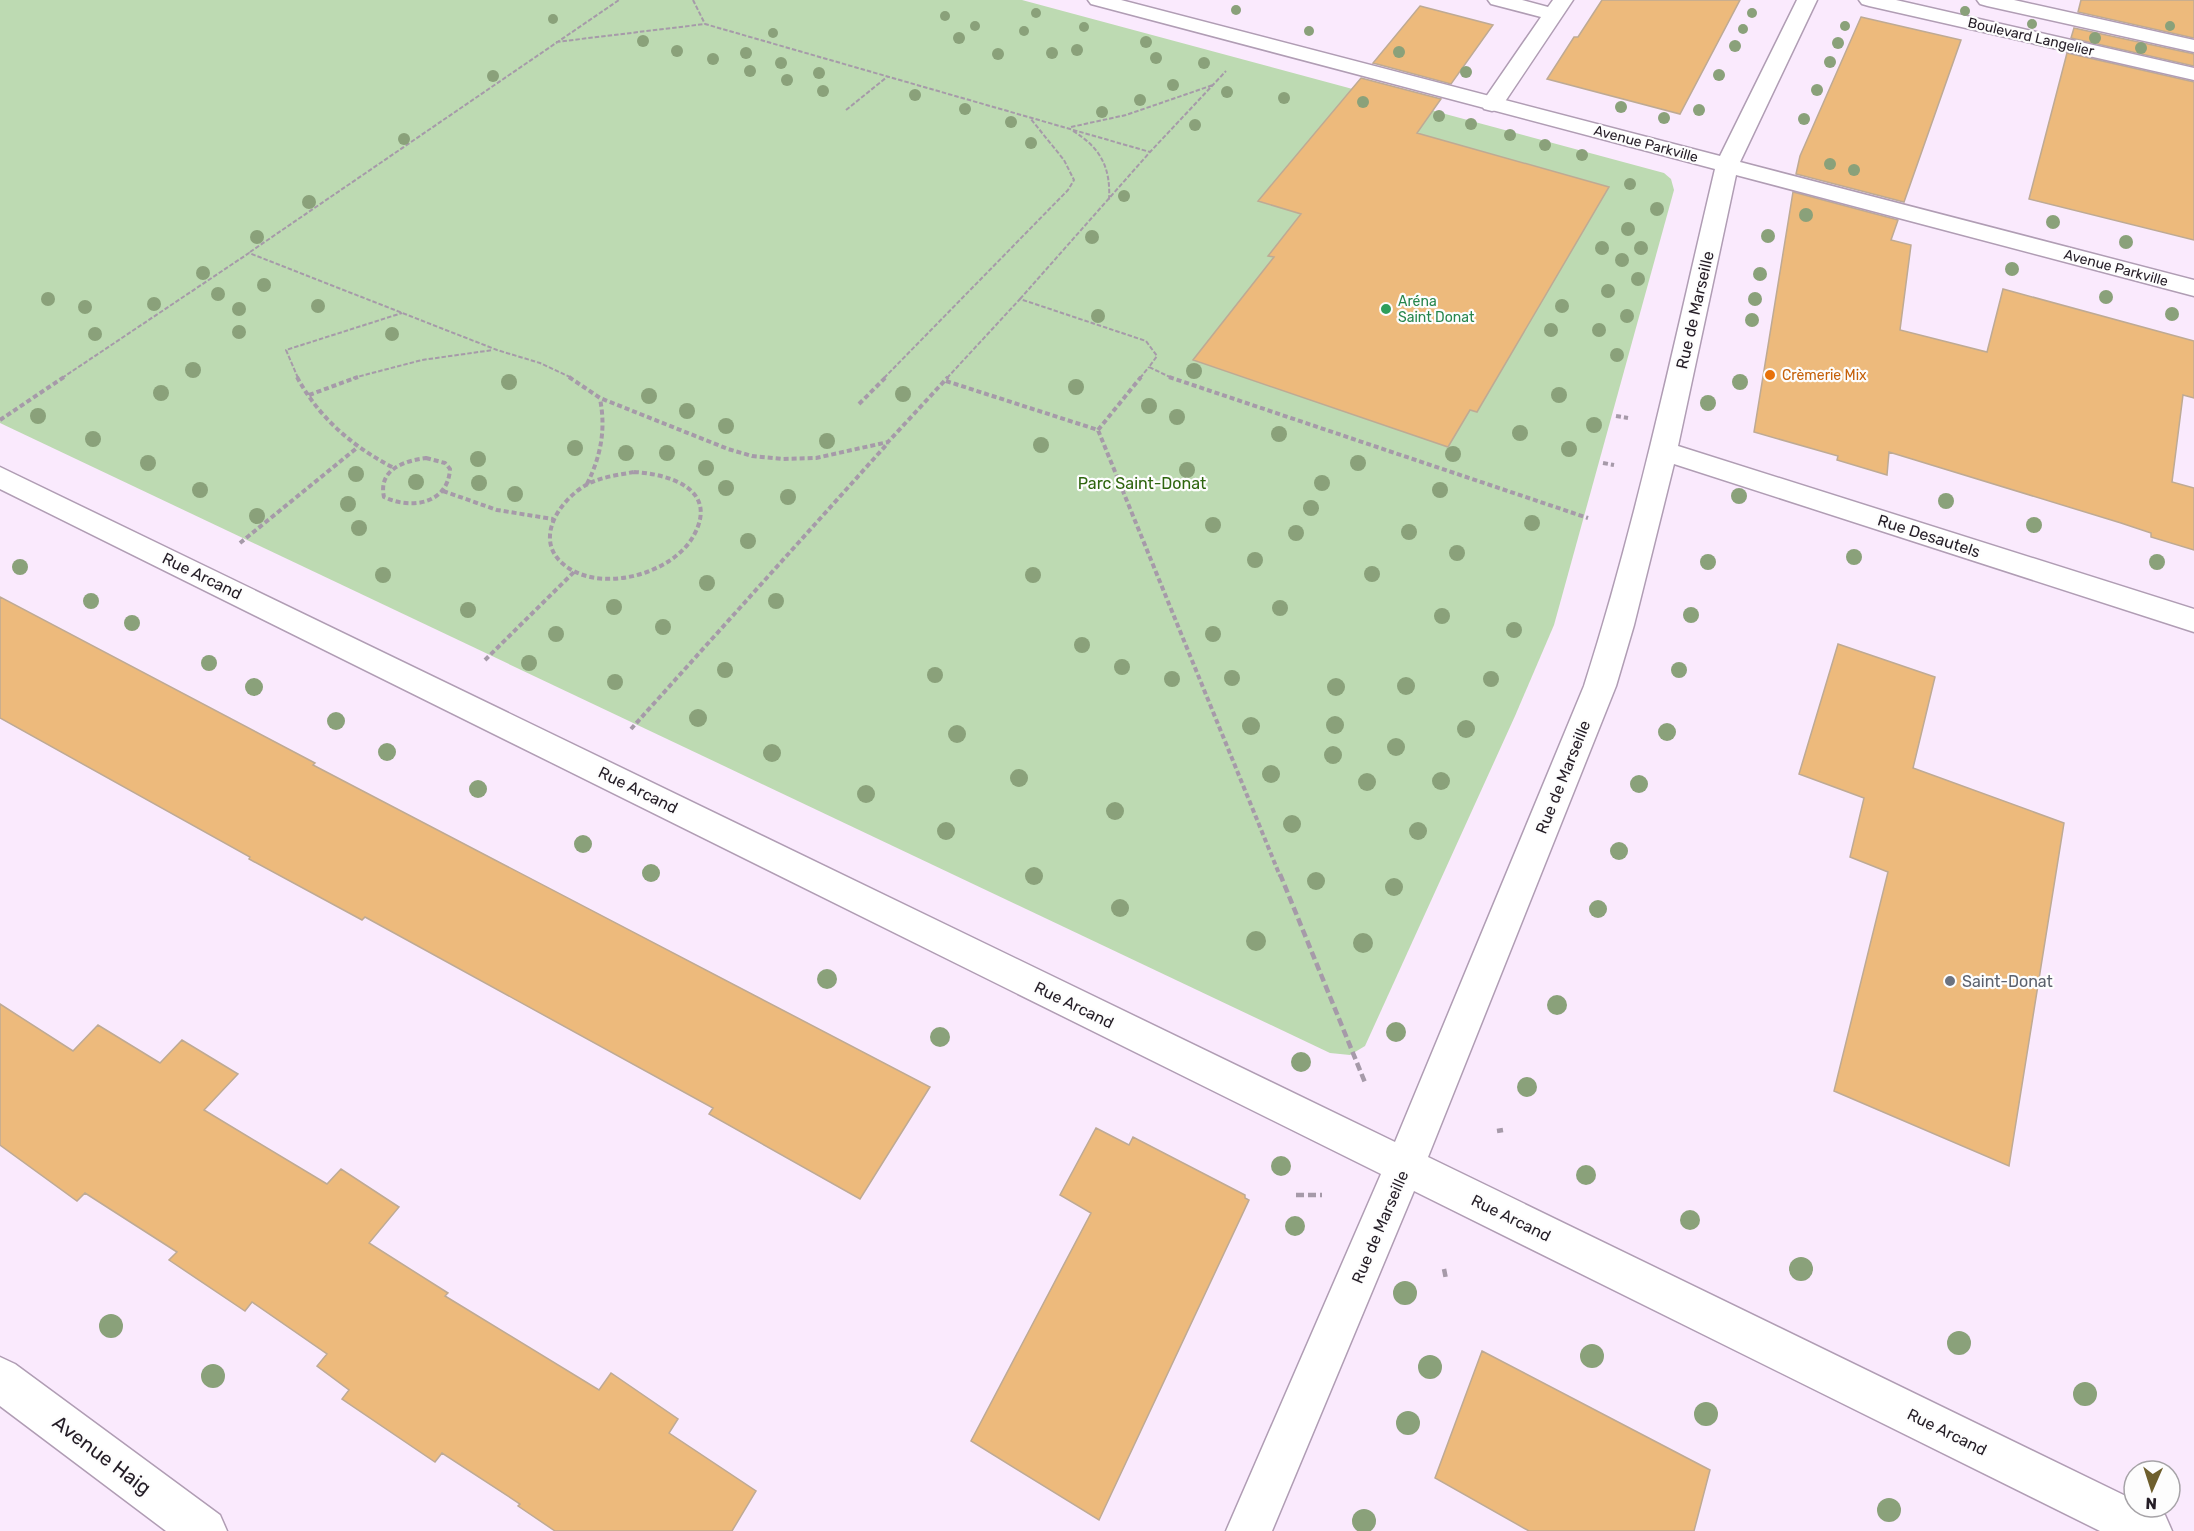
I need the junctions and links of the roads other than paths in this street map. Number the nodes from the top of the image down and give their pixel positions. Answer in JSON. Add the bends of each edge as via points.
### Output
{"nodes":[{"id":1,"x":1098,"y":0,"type":"edge"},
{"id":2,"x":1498,"y":0,"type":"edge"},
{"id":3,"x":1807,"y":0,"type":"edge"},
{"id":4,"x":1869,"y":0,"type":"edge"},
{"id":5,"x":1987,"y":0,"type":"edge"},
{"id":6,"x":1559,"y":7,"type":"edge"},
{"id":7,"x":2194,"y":46,"type":"edge"},
{"id":8,"x":2194,"y":74,"type":"edge"},
{"id":9,"x":1491,"y":104,"type":"junction"},
{"id":10,"x":1727,"y":165,"type":"junction"},
{"id":11,"x":2194,"y":288,"type":"edge"},
{"id":12,"x":1664,"y":451,"type":"junction"},
{"id":13,"x":0,"y":477,"type":"edge"},
{"id":14,"x":2194,"y":621,"type":"edge"},
{"id":15,"x":1405,"y":1167,"type":"junction"},
{"id":16,"x":0,"y":1379,"type":"edge"},
{"id":17,"x":204,"y":1531,"type":"edge"},
{"id":18,"x":1249,"y":1531,"type":"edge"},
{"id":19,"x":2149,"y":1531,"type":"edge"}],
"edges":[{"from":1,"to":9,"type":"street","name":"Avenue Parkville"},
{"from":2,"to":6,"type":"street"},
{"from":3,"to":10,"type":"street","name":"Rue de Marseille"},
{"from":4,"to":8,"type":"street","name":"Boulevard Langelier"},
{"from":5,"to":7,"type":"street","name":"Boulevard Langelier"},
{"from":6,"to":9,"type":"street"},
{"from":9,"to":10,"type":"street","name":"Avenue Parkville"},
{"from":10,"to":11,"type":"street","name":"Avenue Parkville"},
{"from":10,"to":12,"type":"street","name":"Rue de Marseille"},
{"from":12,"to":14,"type":"street","name":"Rue Desautels"},
{"from":12,"to":15,"type":"street","name":"Rue de Marseille","via":[[1600,686]]},
{"from":13,"to":15,"type":"street","name":"Rue Arcand"},
{"from":15,"to":18,"type":"street","name":"Rue de Marseille"},
{"from":15,"to":19,"type":"street","name":"Rue Arcand"},
{"from":16,"to":17,"type":"street","name":"Avenue Haig"}]}
